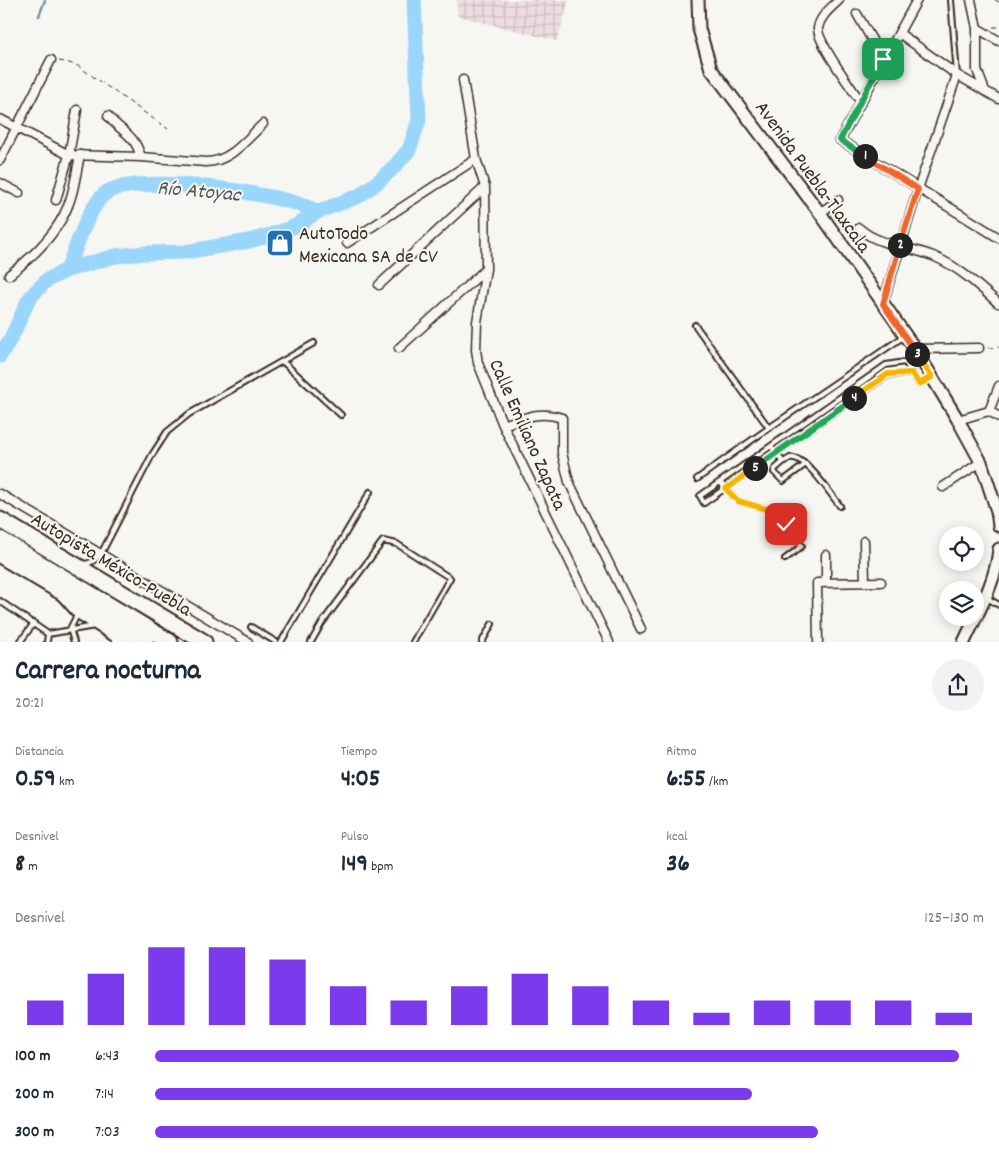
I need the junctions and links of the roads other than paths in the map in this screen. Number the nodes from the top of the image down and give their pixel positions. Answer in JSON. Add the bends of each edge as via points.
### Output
{"nodes":[{"id":1,"x":698,"y":0,"type":"edge"},
{"id":2,"x":838,"y":0,"type":"edge"},
{"id":3,"x":917,"y":0,"type":"edge"},
{"id":4,"x":951,"y":0,"type":"edge"},
{"id":5,"x":971,"y":0,"type":"edge"},
{"id":6,"x":857,"y":14,"type":"dead end"},
{"id":7,"x":979,"y":30,"type":"junction"},
{"id":8,"x":899,"y":33,"type":"junction"},
{"id":9,"x":999,"y":41,"type":"edge"},
{"id":10,"x":883,"y":59,"type":"junction"},
{"id":11,"x":51,"y":60,"type":"dead end"},
{"id":12,"x":957,"y":75,"type":"junction"},
{"id":13,"x":462,"y":80,"type":"dead end"},
{"id":14,"x":985,"y":91,"type":"junction"},
{"id":15,"x":999,"y":99,"type":"edge"},
{"id":16,"x":860,"y":101,"type":"junction"},
{"id":17,"x":76,"y":110,"type":"dead end"},
{"id":18,"x":108,"y":116,"type":"dead end"},
{"id":19,"x":0,"y":119,"type":"edge"},
{"id":20,"x":263,"y":124,"type":"dead end"},
{"id":21,"x":17,"y":128,"type":"junction"},
{"id":22,"x":69,"y":155,"type":"junction"},
{"id":23,"x":80,"y":155,"type":"junction"},
{"id":24,"x":141,"y":157,"type":"junction"},
{"id":25,"x":476,"y":159,"type":"junction"},
{"id":26,"x":0,"y":160,"type":"edge"},
{"id":27,"x":0,"y":182,"type":"edge"},
{"id":28,"x":485,"y":187,"type":"junction"},
{"id":29,"x":918,"y":189,"type":"junction"},
{"id":30,"x":19,"y":193,"type":"dead end"},
{"id":31,"x":56,"y":200,"type":"dead end"},
{"id":32,"x":838,"y":200,"type":"dead end"},
{"id":33,"x":820,"y":212,"type":"junction"},
{"id":34,"x":859,"y":228,"type":"dead end"},
{"id":35,"x":999,"y":238,"type":"edge"},
{"id":36,"x":347,"y":243,"type":"dead end"},
{"id":37,"x":900,"y":246,"type":"junction"},
{"id":38,"x":486,"y":269,"type":"junction"},
{"id":39,"x":9,"y":276,"type":"dead end"},
{"id":40,"x":379,"y":285,"type":"dead end"},
{"id":41,"x":883,"y":304,"type":"junction"},
{"id":42,"x":998,"y":304,"type":"edge"},
{"id":43,"x":695,"y":325,"type":"dead end"},
{"id":44,"x":905,"y":335,"type":"junction"},
{"id":45,"x":314,"y":343,"type":"dead end"},
{"id":46,"x":398,"y":348,"type":"dead end"},
{"id":47,"x":979,"y":348,"type":"road end"},
{"id":48,"x":915,"y":349,"type":"junction"},
{"id":49,"x":282,"y":361,"type":"junction"},
{"id":50,"x":912,"y":373,"type":"junction"},
{"id":51,"x":932,"y":377,"type":"junction"},
{"id":52,"x":999,"y":386,"type":"edge"},
{"id":53,"x":855,"y":387,"type":"junction"},
{"id":54,"x":860,"y":393,"type":"junction"},
{"id":55,"x":989,"y":411,"type":"junction"},
{"id":56,"x":341,"y":415,"type":"dead end"},
{"id":57,"x":999,"y":417,"type":"edge"},
{"id":58,"x":958,"y":420,"type":"junction"},
{"id":59,"x":503,"y":425,"type":"junction"},
{"id":60,"x":769,"y":428,"type":"junction"},
{"id":61,"x":771,"y":446,"type":"junction"},
{"id":62,"x":776,"y":453,"type":"junction"},
{"id":63,"x":783,"y":462,"type":"junction"},
{"id":64,"x":981,"y":462,"type":"junction"},
{"id":65,"x":806,"y":464,"type":"junction"},
{"id":66,"x":697,"y":479,"type":"dead end"},
{"id":67,"x":720,"y":482,"type":"junction"},
{"id":68,"x":943,"y":487,"type":"dead end"},
{"id":69,"x":726,"y":489,"type":"junction"},
{"id":70,"x":370,"y":492,"type":"dead end"},
{"id":71,"x":0,"y":494,"type":"edge"},
{"id":72,"x":840,"y":506,"type":"dead end"},
{"id":73,"x":998,"y":510,"type":"edge"},
{"id":74,"x":0,"y":520,"type":"edge"},
{"id":75,"x":786,"y":524,"type":"junction"},
{"id":76,"x":999,"y":526,"type":"edge"},
{"id":77,"x":0,"y":527,"type":"edge"},
{"id":78,"x":20,"y":531,"type":"junction"},
{"id":79,"x":770,"y":534,"type":"dead end"},
{"id":80,"x":0,"y":539,"type":"edge"},
{"id":81,"x":864,"y":541,"type":"dead end"},
{"id":82,"x":999,"y":549,"type":"edge"},
{"id":83,"x":101,"y":554,"type":"junction"},
{"id":84,"x":0,"y":555,"type":"edge"},
{"id":85,"x":826,"y":555,"type":"dead end"},
{"id":86,"x":786,"y":559,"type":"dead end"},
{"id":87,"x":865,"y":582,"type":"junction"},
{"id":88,"x":881,"y":582,"type":"dead end"},
{"id":89,"x":826,"y":583,"type":"junction"},
{"id":90,"x":60,"y":591,"type":"junction"},
{"id":91,"x":984,"y":597,"type":"joint"},
{"id":92,"x":0,"y":601,"type":"edge"},
{"id":93,"x":999,"y":605,"type":"edge"},
{"id":94,"x":78,"y":613,"type":"junction"},
{"id":95,"x":34,"y":623,"type":"junction"},
{"id":96,"x":492,"y":624,"type":"dead end"},
{"id":97,"x":99,"y":626,"type":"junction"},
{"id":98,"x":971,"y":626,"type":"edge"},
{"id":99,"x":251,"y":627,"type":"dead end"},
{"id":100,"x":70,"y":629,"type":"junction"},
{"id":101,"x":641,"y":629,"type":"dead end"},
{"id":102,"x":48,"y":634,"type":"junction"},
{"id":103,"x":119,"y":640,"type":"edge"},
{"id":104,"x":20,"y":642,"type":"edge"},
{"id":105,"x":48,"y":642,"type":"edge"},
{"id":106,"x":74,"y":642,"type":"edge"},
{"id":107,"x":145,"y":642,"type":"edge"},
{"id":108,"x":170,"y":642,"type":"edge"},
{"id":109,"x":188,"y":642,"type":"edge"},
{"id":110,"x":204,"y":642,"type":"edge"},
{"id":111,"x":248,"y":642,"type":"edge"},
{"id":112,"x":276,"y":642,"type":"edge"},
{"id":113,"x":281,"y":642,"type":"edge"},
{"id":114,"x":311,"y":642,"type":"edge"},
{"id":115,"x":412,"y":642,"type":"edge"},
{"id":116,"x":482,"y":642,"type":"edge"},
{"id":117,"x":610,"y":642,"type":"edge"},
{"id":118,"x":818,"y":642,"type":"edge"},
{"id":119,"x":964,"y":642,"type":"edge"}],
"edges":[{"from":1,"to":33,"type":"main road","name":"Avenida Puebla-Tlaxcala","via":[[699,29],[711,69]]},
{"from":2,"to":16,"type":"street","via":[[821,19],[818,35]]},
{"from":3,"to":8,"type":"street"},
{"from":4,"to":12,"type":"lane"},
{"from":5,"to":7,"type":"street"},
{"from":6,"to":10,"type":"street"},
{"from":7,"to":9,"type":"street"},
{"from":7,"to":14,"type":"street","via":[[977,70]]},
{"from":8,"to":10,"type":"street"},
{"from":8,"to":12,"type":"street"},
{"from":10,"to":16,"type":"street"},
{"from":11,"to":21,"type":"street"},
{"from":12,"to":14,"type":"street"},
{"from":12,"to":29,"type":"street"},
{"from":13,"to":25,"type":"street","name":"Calle Emiliano Zapata"},
{"from":14,"to":15,"type":"street"},
{"from":16,"to":29,"type":"street","via":[[840,140]]},
{"from":17,"to":22,"type":"street"},
{"from":18,"to":24,"type":"street","via":[[132,137]]},
{"from":19,"to":21,"type":"street"},
{"from":20,"to":24,"type":"street","via":[[231,154],[215,162]]},
{"from":21,"to":22,"type":"street"},
{"from":21,"to":26,"type":"street"},
{"from":22,"to":23,"type":"street"},
{"from":22,"to":31,"type":"street"},
{"from":23,"to":24,"type":"street"},
{"from":23,"to":39,"type":"street","via":[[71,198],[63,216],[36,251]]},
{"from":25,"to":28,"type":"street","name":"Calle Emiliano Zapata"},
{"from":25,"to":36,"type":"street"},
{"from":27,"to":30,"type":"street"},
{"from":28,"to":38,"type":"street","name":"Calle Emiliano Zapata"},
{"from":28,"to":40,"type":"street"},
{"from":29,"to":35,"type":"street"},
{"from":29,"to":37,"type":"street"},
{"from":32,"to":33,"type":"street"},
{"from":33,"to":41,"type":"main road","name":"Avenida Puebla-Tlaxcala"},
{"from":34,"to":37,"type":"street","via":[[870,237]]},
{"from":37,"to":41,"type":"street"},
{"from":37,"to":42,"type":"street","via":[[955,267]]},
{"from":38,"to":46,"type":"street"},
{"from":38,"to":59,"type":"street","name":"Calle Emiliano Zapata","via":[[476,350],[478,363]]},
{"from":41,"to":44,"type":"main road","name":"Avenida Puebla-Tlaxcala"},
{"from":43,"to":60,"type":"lane"},
{"from":44,"to":48,"type":"main road","name":"Avenida Puebla-Tlaxcala"},
{"from":44,"to":60,"type":"lane"},
{"from":45,"to":49,"type":"lane"},
{"from":47,"to":48,"type":"street"},
{"from":48,"to":51,"type":"main road","name":"Avenida Puebla-Tlaxcala"},
{"from":49,"to":56,"type":"lane"},
{"from":49,"to":83,"type":"lane","via":[[189,414],[167,432]]},
{"from":50,"to":51,"type":"lane","via":[[919,384]]},
{"from":50,"to":53,"type":"lane","via":[[905,362],[886,365]]},
{"from":50,"to":54,"type":"lane","via":[[888,374]]},
{"from":51,"to":58,"type":"main road","name":"Avenida Puebla-Tlaxcala"},
{"from":52,"to":55,"type":"street"},
{"from":53,"to":54,"type":"lane"},
{"from":53,"to":61,"type":"lane"},
{"from":54,"to":62,"type":"lane"},
{"from":55,"to":57,"type":"street"},
{"from":55,"to":58,"type":"street"},
{"from":58,"to":64,"type":"main road","name":"Avenida Puebla-Tlaxcala"},
{"from":59,"to":101,"type":"street","via":[[526,417],[550,414],[562,418],[562,453],[569,482]]},
{"from":59,"to":117,"type":"street","name":"Calle Emiliano Zapata"},
{"from":60,"to":66,"type":"lane"},
{"from":61,"to":62,"type":"lane"},
{"from":61,"to":67,"type":"lane"},
{"from":62,"to":63,"type":"lane"},
{"from":62,"to":69,"type":"lane"},
{"from":63,"to":65,"type":"lane","via":[[794,458]]},
{"from":63,"to":65,"type":"lane","via":[[774,472],[783,481]]},
{"from":64,"to":68,"type":"street"},
{"from":64,"to":73,"type":"main road","name":"Avenida Puebla-Tlaxcala"},
{"from":65,"to":72,"type":"lane"},
{"from":67,"to":69,"type":"lane"},
{"from":67,"to":69,"type":"lane","via":[[700,496],[704,503]]},
{"from":69,"to":75,"type":"lane","via":[[738,501],[777,512]]},
{"from":70,"to":113,"type":"lane"},
{"from":71,"to":83,"type":"street"},
{"from":73,"to":76,"type":"main road","name":"Avenida Puebla-Tlaxcala"},
{"from":74,"to":78,"type":"highway","name":"Autopista México-Puebla"},
{"from":75,"to":79,"type":"lane"},
{"from":75,"to":86,"type":"lane","via":[[802,546]]},
{"from":77,"to":109,"type":"highway"},
{"from":78,"to":83,"type":"lane","via":[[78,564],[94,561]]},
{"from":78,"to":110,"type":"highway","name":"Autopista México-Puebla"},
{"from":80,"to":108,"type":"highway"},
{"from":81,"to":87,"type":"street"},
{"from":82,"to":91,"type":"main road","via":[[998,564]]},
{"from":83,"to":111,"type":"street"},
{"from":84,"to":90,"type":"highway"},
{"from":85,"to":89,"type":"street"},
{"from":87,"to":88,"type":"street"},
{"from":87,"to":89,"type":"street"},
{"from":89,"to":118,"type":"street","via":[[816,583]]},
{"from":90,"to":94,"type":"street"},
{"from":90,"to":107,"type":"highway"},
{"from":91,"to":93,"type":"lane"},
{"from":92,"to":95,"type":"lane"},
{"from":94,"to":97,"type":"street"},
{"from":94,"to":100,"type":"lane"},
{"from":95,"to":102,"type":"lane"},
{"from":95,"to":104,"type":"lane"},
{"from":96,"to":116,"type":"lane"},
{"from":97,"to":100,"type":"lane"},
{"from":97,"to":103,"type":"street"},
{"from":98,"to":119,"type":"main road"},
{"from":99,"to":112,"type":"lane"},
{"from":100,"to":102,"type":"lane"},
{"from":100,"to":106,"type":"lane"},
{"from":102,"to":105,"type":"lane"},
{"from":114,"to":115,"type":"lane","via":[[383,541],[396,544],[450,578]]}]}
